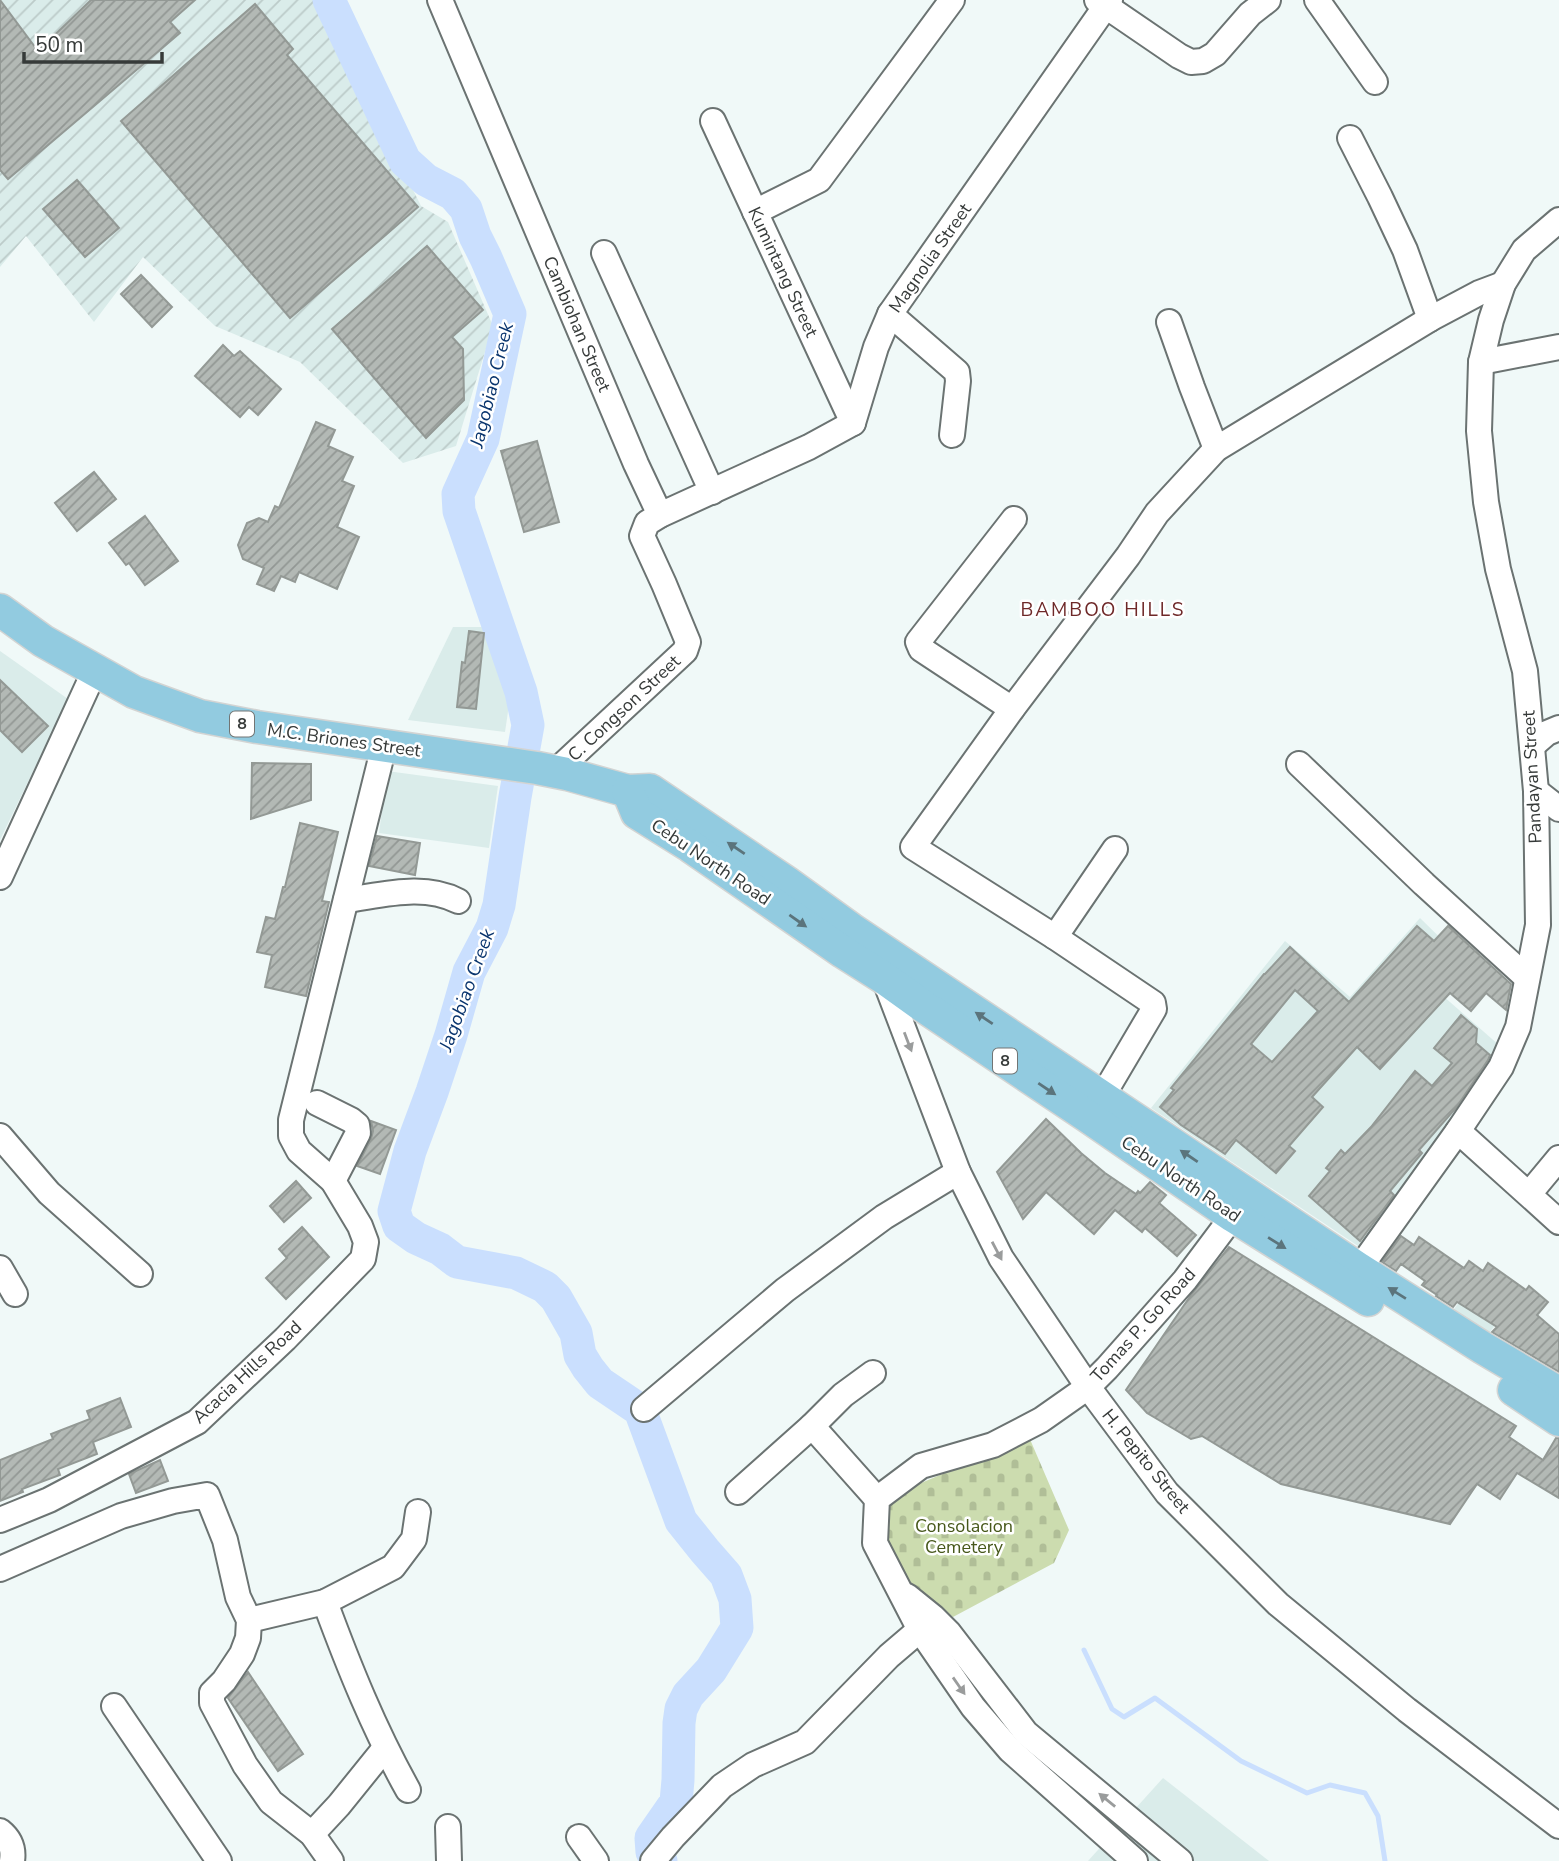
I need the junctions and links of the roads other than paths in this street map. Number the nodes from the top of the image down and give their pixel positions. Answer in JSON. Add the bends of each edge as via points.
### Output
{"nodes":[{"id":1,"x":440,"y":0,"type":"edge"},
{"id":2,"x":952,"y":0,"type":"edge"},
{"id":3,"x":1268,"y":0,"type":"edge"},
{"id":4,"x":1317,"y":0,"type":"edge"},
{"id":5,"x":1104,"y":2,"type":"edge"},
{"id":6,"x":1375,"y":82,"type":"dead end"},
{"id":7,"x":713,"y":121,"type":"dead end"},
{"id":8,"x":1350,"y":138,"type":"dead end"},
{"id":9,"x":755,"y":212,"type":"junction"},
{"id":10,"x":1559,"y":220,"type":"edge"},
{"id":11,"x":604,"y":253,"type":"dead end"},
{"id":12,"x":1503,"y":284,"type":"junction"},
{"id":13,"x":890,"y":314,"type":"junction"},
{"id":14,"x":1430,"y":319,"type":"junction"},
{"id":15,"x":1169,"y":322,"type":"dead end"},
{"id":16,"x":1559,"y":347,"type":"edge"},
{"id":17,"x":1481,"y":362,"type":"junction"},
{"id":18,"x":853,"y":423,"type":"junction"},
{"id":19,"x":951,"y":435,"type":"dead end"},
{"id":20,"x":1216,"y":449,"type":"junction"},
{"id":21,"x":712,"y":492,"type":"junction"},
{"id":22,"x":660,"y":515,"type":"junction"},
{"id":23,"x":1014,"y":519,"type":"dead end"},
{"id":24,"x":0,"y":610,"type":"edge"},
{"id":25,"x":95,"y":670,"type":"junction"},
{"id":26,"x":1012,"y":709,"type":"junction"},
{"id":27,"x":1559,"y":728,"type":"edge"},
{"id":28,"x":384,"y":746,"type":"junction"},
{"id":29,"x":1532,"y":746,"type":"junction"},
{"id":30,"x":1299,"y":764,"type":"dead end"},
{"id":31,"x":534,"y":768,"type":"junction"},
{"id":32,"x":628,"y":791,"type":"junction"},
{"id":33,"x":1536,"y":791,"type":"junction"},
{"id":34,"x":1559,"y":809,"type":"edge"},
{"id":35,"x":1115,"y":849,"type":"dead end"},
{"id":36,"x":0,"y":877,"type":"edge"},
{"id":37,"x":346,"y":900,"type":"junction"},
{"id":38,"x":458,"y":901,"type":"dead end"},
{"id":39,"x":1055,"y":937,"type":"junction"},
{"id":40,"x":884,"y":978,"type":"junction"},
{"id":41,"x":1527,"y":978,"type":"junction"},
{"id":42,"x":1102,"y":1097,"type":"junction"},
{"id":43,"x":317,"y":1103,"type":"dead end"},
{"id":44,"x":1458,"y":1131,"type":"junction"},
{"id":45,"x":0,"y":1136,"type":"edge"},
{"id":46,"x":1559,"y":1158,"type":"edge"},
{"id":47,"x":958,"y":1172,"type":"junction"},
{"id":48,"x":332,"y":1181,"type":"junction"},
{"id":49,"x":1529,"y":1194,"type":"junction"},
{"id":50,"x":1240,"y":1205,"type":"junction"},
{"id":51,"x":1559,"y":1222,"type":"edge"},
{"id":52,"x":0,"y":1268,"type":"edge"},
{"id":53,"x":1359,"y":1269,"type":"junction"},
{"id":54,"x":140,"y":1274,"type":"dead end"},
{"id":55,"x":15,"y":1294,"type":"dead end"},
{"id":56,"x":873,"y":1373,"type":"dead end"},
{"id":57,"x":1088,"y":1387,"type":"junction"},
{"id":58,"x":1559,"y":1393,"type":"edge"},
{"id":59,"x":644,"y":1409,"type":"dead end"},
{"id":60,"x":1559,"y":1420,"type":"edge"},
{"id":61,"x":812,"y":1426,"type":"junction"},
{"id":62,"x":738,"y":1492,"type":"dead end"},
{"id":63,"x":877,"y":1499,"type":"junction"},
{"id":64,"x":418,"y":1512,"type":"dead end"},
{"id":65,"x":0,"y":1520,"type":"edge"},
{"id":66,"x":0,"y":1569,"type":"edge"},
{"id":67,"x":325,"y":1602,"type":"junction"},
{"id":68,"x":249,"y":1620,"type":"junction"},
{"id":69,"x":926,"y":1624,"type":"junction"},
{"id":70,"x":114,"y":1706,"type":"dead end"},
{"id":71,"x":385,"y":1748,"type":"junction"},
{"id":72,"x":408,"y":1790,"type":"dead end"},
{"id":73,"x":1559,"y":1826,"type":"edge"},
{"id":74,"x":448,"y":1827,"type":"dead end"},
{"id":75,"x":0,"y":1832,"type":"edge"},
{"id":76,"x":312,"y":1834,"type":"junction"},
{"id":77,"x":579,"y":1837,"type":"dead end"},
{"id":78,"x":660,"y":1852,"type":"edge"},
{"id":79,"x":1155,"y":1852,"type":"edge"},
{"id":80,"x":12,"y":1861,"type":"edge"},
{"id":81,"x":219,"y":1861,"type":"edge"},
{"id":82,"x":331,"y":1861,"type":"edge"},
{"id":83,"x":449,"y":1861,"type":"edge"},
{"id":84,"x":596,"y":1861,"type":"edge"},
{"id":85,"x":1135,"y":1861,"type":"edge"},
{"id":86,"x":1180,"y":1861,"type":"edge"}],
"edges":[{"from":1,"to":22,"type":"street","name":"Cambiohan Street"},
{"from":2,"to":9,"type":"street","via":[[819,180]]},
{"from":3,"to":5,"type":"street","via":[[1215,54],[1191,62]]},
{"from":4,"to":6,"type":"street"},
{"from":5,"to":13,"type":"street","name":"Magnolia Street"},
{"from":7,"to":9,"type":"street","name":"Kumintang Street"},
{"from":8,"to":14,"type":"street","via":[[1405,250]]},
{"from":9,"to":18,"type":"street","name":"Kumintang Street"},
{"from":10,"to":12,"type":"street","name":"Pandayan Street","via":[[1524,250]]},
{"from":11,"to":21,"type":"street"},
{"from":12,"to":14,"type":"street"},
{"from":12,"to":17,"type":"street","name":"Pandayan Street"},
{"from":13,"to":18,"type":"street","name":"Magnolia Street"},
{"from":13,"to":19,"type":"street","via":[[957,372]]},
{"from":14,"to":20,"type":"street"},
{"from":15,"to":20,"type":"street"},
{"from":16,"to":17,"type":"street"},
{"from":17,"to":29,"type":"street","name":"Pandayan Street","via":[[1479,431],[1486,502],[1525,671]]},
{"from":18,"to":21,"type":"street"},
{"from":20,"to":26,"type":"street","via":[[1157,513]]},
{"from":21,"to":22,"type":"street"},
{"from":22,"to":31,"type":"street","name":"C. Congson Street","via":[[647,523],[642,536],[688,642],[685,651]]},
{"from":23,"to":26,"type":"street","via":[[918,642],[921,649]]},
{"from":24,"to":25,"type":"main road","name":"M.C. Briones Street","number":"8"},
{"from":25,"to":28,"type":"main road","name":"M.C. Briones Street","number":"8","via":[[134,692],[200,716]]},
{"from":25,"to":36,"type":"street"},
{"from":26,"to":39,"type":"street","via":[[913,847]]},
{"from":27,"to":29,"type":"street"},
{"from":28,"to":31,"type":"main road","name":"M.C. Briones Street","number":"8"},
{"from":28,"to":37,"type":"street"},
{"from":29,"to":33,"type":"street","name":"Pandayan Street"},
{"from":30,"to":41,"type":"street"},
{"from":31,"to":32,"type":"main road","name":"M.C. Briones Street","number":"8"},
{"from":32,"to":40,"type":"main road","name":"Cebu North Road","number":"8","one_way":true,"via":[[637,813]]},
{"from":42,"to":32,"type":"main road","name":"Cebu North Road","number":"8","one_way":true,"via":[[650,790]]},
{"from":33,"to":34,"type":"street"},
{"from":33,"to":41,"type":"street","name":"Pandayan Street","via":[[1538,925]]},
{"from":35,"to":39,"type":"street"},
{"from":37,"to":38,"type":"street","via":[[430,891]]},
{"from":37,"to":48,"type":"street","name":"Acacia Hills Road","via":[[291,1136],[299,1152]]},
{"from":39,"to":42,"type":"street","via":[[1153,1003],[1154,1009]]},
{"from":40,"to":47,"type":"street","name":"H. Pepito Street","one_way":true},
{"from":40,"to":50,"type":"main road","name":"Cebu North Road","number":"8","one_way":true,"via":[[1087,1116]]},
{"from":41,"to":44,"type":"street","name":"Pandayan Street","via":[[1518,1027],[1501,1067]]},
{"from":50,"to":42,"type":"main road","name":"Cebu North Road","number":"8","one_way":true},
{"from":43,"to":48,"type":"street","via":[[357,1125],[358,1133]]},
{"from":44,"to":49,"type":"street"},
{"from":44,"to":53,"type":"street","name":"Pandayan Street"},
{"from":45,"to":54,"type":"street","via":[[50,1193]]},
{"from":46,"to":49,"type":"street"},
{"from":47,"to":57,"type":"street","name":"H. Pepito Street","one_way":true,"via":[[1000,1258]]},
{"from":47,"to":59,"type":"street","via":[[884,1217],[796,1282]]},
{"from":48,"to":65,"type":"street","name":"Acacia Hills Road","via":[[360,1226],[366,1242],[363,1259],[285,1339],[197,1422],[49,1500]]},
{"from":49,"to":51,"type":"street"},
{"from":50,"to":53,"type":"main road","name":"Cebu North Road","number":"8"},
{"from":50,"to":57,"type":"street","name":"Tomas P. Go Road","via":[[1185,1280]]},
{"from":50,"to":60,"type":"main road","name":"Cebu North Road","number":"8","one_way":true},
{"from":52,"to":55,"type":"street"},
{"from":58,"to":53,"type":"main road","name":"Cebu North Road","number":"8","one_way":true},
{"from":56,"to":61,"type":"street"},
{"from":57,"to":63,"type":"street","name":"Tomas P. Go Road","via":[[1041,1420],[993,1445],[921,1466]]},
{"from":57,"to":73,"type":"street","name":"H. Pepito Street","via":[[1167,1493],[1278,1604]]},
{"from":61,"to":62,"type":"street"},
{"from":61,"to":63,"type":"street"},
{"from":63,"to":69,"type":"street","via":[[875,1543],[898,1589]]},
{"from":64,"to":67,"type":"street","via":[[414,1539],[393,1567]]},
{"from":66,"to":68,"type":"street","via":[[121,1516],[207,1495]]},
{"from":67,"to":68,"type":"street"},
{"from":67,"to":71,"type":"street"},
{"from":68,"to":76,"type":"street","via":[[242,1654],[212,1693],[212,1703],[271,1802]]},
{"from":69,"to":78,"type":"street","via":[[805,1742],[753,1765],[722,1786]]},
{"from":79,"to":69,"type":"street","one_way":true,"via":[[1026,1733],[949,1633]]},
{"from":69,"to":85,"type":"street","one_way":true,"via":[[973,1707],[1010,1750]]},
{"from":70,"to":81,"type":"street"},
{"from":71,"to":72,"type":"street"},
{"from":71,"to":76,"type":"street"},
{"from":74,"to":83,"type":"street"},
{"from":75,"to":80,"type":"street","via":[[10,1842]]},
{"from":76,"to":82,"type":"street"},
{"from":77,"to":84,"type":"street"},
{"from":79,"to":86,"type":"street"}]}
